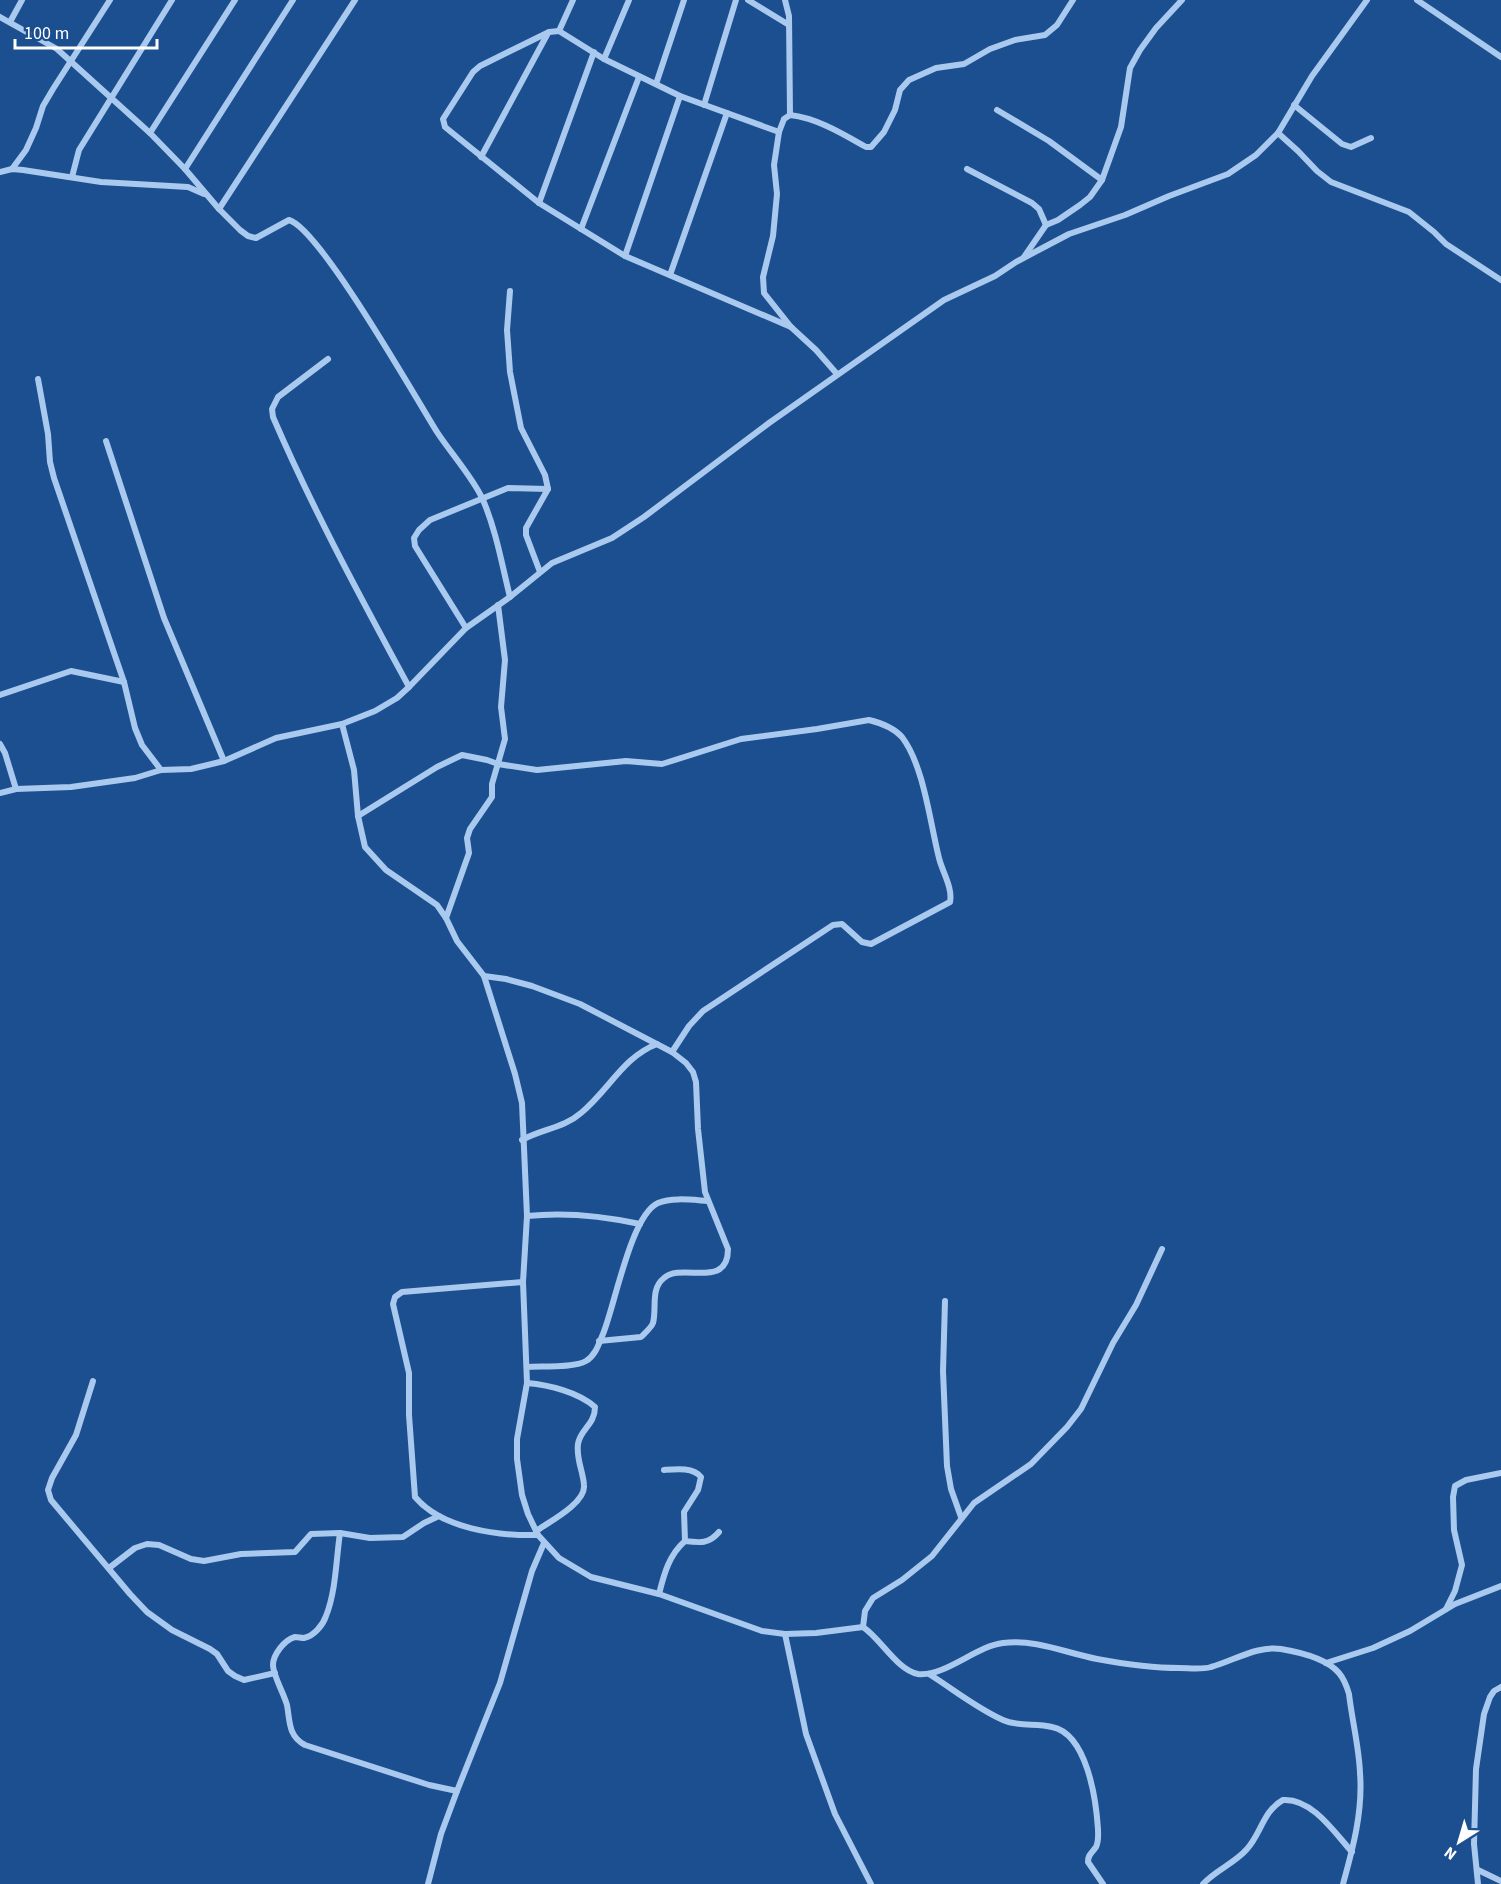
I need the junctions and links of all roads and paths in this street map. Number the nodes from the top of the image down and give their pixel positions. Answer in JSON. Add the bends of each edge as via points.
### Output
{"nodes":[{"id":1,"x":22,"y":0,"type":"edge"},
{"id":2,"x":110,"y":0,"type":"edge"},
{"id":3,"x":172,"y":0,"type":"edge"},
{"id":4,"x":235,"y":0,"type":"edge"},
{"id":5,"x":293,"y":0,"type":"edge"},
{"id":6,"x":355,"y":0,"type":"edge"},
{"id":7,"x":573,"y":0,"type":"edge"},
{"id":8,"x":629,"y":0,"type":"edge"},
{"id":9,"x":684,"y":0,"type":"edge"},
{"id":10,"x":736,"y":0,"type":"edge"},
{"id":11,"x":748,"y":0,"type":"edge"},
{"id":12,"x":785,"y":0,"type":"edge"},
{"id":13,"x":1073,"y":0,"type":"edge"},
{"id":14,"x":1182,"y":0,"type":"edge"},
{"id":15,"x":1367,"y":0,"type":"edge"},
{"id":16,"x":1417,"y":0,"type":"edge"},
{"id":17,"x":0,"y":17,"type":"edge"},
{"id":18,"x":10,"y":22,"type":"junction"},
{"id":19,"x":789,"y":26,"type":"junction"},
{"id":20,"x":559,"y":31,"type":"junction"},
{"id":21,"x":549,"y":32,"type":"junction"},
{"id":22,"x":594,"y":52,"type":"junction"},
{"id":23,"x":1501,"y":57,"type":"edge"},
{"id":24,"x":604,"y":59,"type":"junction"},
{"id":25,"x":71,"y":62,"type":"junction"},
{"id":26,"x":639,"y":77,"type":"junction"},
{"id":27,"x":656,"y":84,"type":"junction"},
{"id":28,"x":680,"y":96,"type":"junction"},
{"id":29,"x":111,"y":98,"type":"junction"},
{"id":30,"x":704,"y":105,"type":"junction"},
{"id":31,"x":1294,"y":105,"type":"junction"},
{"id":32,"x":997,"y":110,"type":"dead end"},
{"id":33,"x":727,"y":113,"type":"junction"},
{"id":34,"x":790,"y":115,"type":"junction"},
{"id":35,"x":779,"y":132,"type":"junction"},
{"id":36,"x":150,"y":133,"type":"junction"},
{"id":37,"x":1278,"y":133,"type":"junction"},
{"id":38,"x":1371,"y":138,"type":"dead end"},
{"id":39,"x":481,"y":157,"type":"junction"},
{"id":40,"x":12,"y":169,"type":"junction"},
{"id":41,"x":185,"y":169,"type":"junction"},
{"id":42,"x":967,"y":169,"type":"dead end"},
{"id":43,"x":0,"y":172,"type":"edge"},
{"id":44,"x":72,"y":177,"type":"junction"},
{"id":45,"x":1102,"y":180,"type":"junction"},
{"id":46,"x":206,"y":195,"type":"junction"},
{"id":47,"x":539,"y":203,"type":"junction"},
{"id":48,"x":219,"y":209,"type":"junction"},
{"id":49,"x":1046,"y":225,"type":"junction"},
{"id":50,"x":581,"y":229,"type":"junction"},
{"id":51,"x":625,"y":256,"type":"junction"},
{"id":52,"x":1024,"y":258,"type":"junction"},
{"id":53,"x":670,"y":275,"type":"junction"},
{"id":54,"x":1501,"y":280,"type":"edge"},
{"id":55,"x":510,"y":291,"type":"dead end"},
{"id":56,"x":791,"y":327,"type":"junction"},
{"id":57,"x":328,"y":359,"type":"dead end"},
{"id":58,"x":837,"y":374,"type":"junction"},
{"id":59,"x":38,"y":379,"type":"dead end"},
{"id":60,"x":106,"y":441,"type":"dead end"},
{"id":61,"x":548,"y":489,"type":"junction"},
{"id":62,"x":483,"y":499,"type":"junction"},
{"id":63,"x":540,"y":572,"type":"junction"},
{"id":64,"x":510,"y":597,"type":"junction"},
{"id":65,"x":498,"y":605,"type":"junction"},
{"id":66,"x":466,"y":628,"type":"junction"},
{"id":67,"x":124,"y":681,"type":"junction"},
{"id":68,"x":409,"y":687,"type":"junction"},
{"id":69,"x":0,"y":694,"type":"edge"},
{"id":70,"x":342,"y":724,"type":"junction"},
{"id":71,"x":0,"y":744,"type":"edge"},
{"id":72,"x":224,"y":761,"type":"junction"},
{"id":73,"x":498,"y":764,"type":"junction"},
{"id":74,"x":161,"y":770,"type":"junction"},
{"id":75,"x":16,"y":789,"type":"junction"},
{"id":76,"x":0,"y":793,"type":"edge"},
{"id":77,"x":358,"y":816,"type":"junction"},
{"id":78,"x":446,"y":918,"type":"junction"},
{"id":79,"x":484,"y":976,"type":"junction"},
{"id":80,"x":657,"y":1044,"type":"junction"},
{"id":81,"x":672,"y":1052,"type":"junction"},
{"id":82,"x":522,"y":1140,"type":"junction"},
{"id":83,"x":708,"y":1201,"type":"junction"},
{"id":84,"x":527,"y":1216,"type":"junction"},
{"id":85,"x":640,"y":1224,"type":"junction"},
{"id":86,"x":1162,"y":1249,"type":"dead end"},
{"id":87,"x":523,"y":1282,"type":"junction"},
{"id":88,"x":945,"y":1301,"type":"dead end"},
{"id":89,"x":599,"y":1341,"type":"junction"},
{"id":90,"x":527,"y":1367,"type":"junction"},
{"id":91,"x":93,"y":1381,"type":"dead end"},
{"id":92,"x":527,"y":1383,"type":"junction"},
{"id":93,"x":664,"y":1470,"type":"dead end"},
{"id":94,"x":1501,"y":1473,"type":"edge"},
{"id":95,"x":439,"y":1516,"type":"junction"},
{"id":96,"x":961,"y":1517,"type":"junction"},
{"id":97,"x":719,"y":1532,"type":"dead end"},
{"id":98,"x":340,"y":1533,"type":"junction"},
{"id":99,"x":537,"y":1533,"type":"junction"},
{"id":100,"x":685,"y":1541,"type":"junction"},
{"id":101,"x":544,"y":1543,"type":"junction"},
{"id":102,"x":109,"y":1568,"type":"junction"},
{"id":103,"x":1501,"y":1586,"type":"edge"},
{"id":104,"x":659,"y":1594,"type":"junction"},
{"id":105,"x":1445,"y":1611,"type":"junction"},
{"id":106,"x":863,"y":1627,"type":"junction"},
{"id":107,"x":785,"y":1634,"type":"junction"},
{"id":108,"x":1326,"y":1663,"type":"junction"},
{"id":109,"x":275,"y":1674,"type":"junction"},
{"id":110,"x":929,"y":1674,"type":"junction"},
{"id":111,"x":1501,"y":1687,"type":"edge"},
{"id":112,"x":457,"y":1791,"type":"junction"},
{"id":113,"x":1353,"y":1852,"type":"junction"},
{"id":114,"x":1478,"y":1870,"type":"junction"},
{"id":115,"x":1501,"y":1881,"type":"edge"},
{"id":116,"x":428,"y":1884,"type":"edge"},
{"id":117,"x":871,"y":1884,"type":"edge"},
{"id":118,"x":1103,"y":1884,"type":"edge"},
{"id":119,"x":1203,"y":1884,"type":"edge"},
{"id":120,"x":1343,"y":1884,"type":"edge"},
{"id":121,"x":1479,"y":1884,"type":"edge"}],
"edges":[{"from":1,"to":18,"type":"street"},
{"from":2,"to":25,"type":"street"},
{"from":3,"to":29,"type":"street"},
{"from":4,"to":36,"type":"street"},
{"from":5,"to":41,"type":"street"},
{"from":6,"to":48,"type":"street"},
{"from":7,"to":20,"type":"street"},
{"from":8,"to":24,"type":"street"},
{"from":9,"to":27,"type":"street"},
{"from":10,"to":30,"type":"street"},
{"from":11,"to":19,"type":"street"},
{"from":12,"to":19,"type":"street"},
{"from":13,"to":34,"type":"street","via":[[1057,25],[1045,35],[990,48],[964,64],[936,68],[909,80],[900,90],[884,132],[871,147],[821,124]]},
{"from":14,"to":45,"type":"street","via":[[1156,28],[1130,68],[1121,127]]},
{"from":15,"to":31,"type":"street"},
{"from":16,"to":23,"type":"street"},
{"from":17,"to":18,"type":"street"},
{"from":18,"to":25,"type":"street","via":[[41,38]]},
{"from":19,"to":34,"type":"street"},
{"from":20,"to":21,"type":"street"},
{"from":20,"to":22,"type":"street"},
{"from":21,"to":39,"type":"street"},
{"from":21,"to":39,"type":"street","via":[[480,66],[443,119],[445,127]]},
{"from":22,"to":24,"type":"street"},
{"from":22,"to":47,"type":"street"},
{"from":24,"to":26,"type":"street"},
{"from":25,"to":29,"type":"street"},
{"from":25,"to":40,"type":"street"},
{"from":26,"to":27,"type":"street"},
{"from":26,"to":50,"type":"street"},
{"from":27,"to":28,"type":"street"},
{"from":28,"to":30,"type":"street"},
{"from":28,"to":51,"type":"street"},
{"from":29,"to":36,"type":"street"},
{"from":29,"to":44,"type":"street","via":[[80,150]]},
{"from":30,"to":33,"type":"street"},
{"from":31,"to":37,"type":"street"},
{"from":31,"to":38,"type":"street","via":[[1342,144],[1351,147]]},
{"from":32,"to":45,"type":"street","via":[[1075,158]]},
{"from":33,"to":35,"type":"street"},
{"from":33,"to":53,"type":"street"},
{"from":34,"to":35,"type":"street"},
{"from":35,"to":56,"type":"street","via":[[774,165],[777,194],[773,236],[763,277],[764,293]]},
{"from":36,"to":41,"type":"street"},
{"from":37,"to":52,"type":"street","via":[[1256,156],[1228,174],[1076,231]]},
{"from":37,"to":54,"type":"street","via":[[1331,182],[1409,212],[1446,244]]},
{"from":39,"to":47,"type":"street"},
{"from":40,"to":43,"type":"street"},
{"from":40,"to":44,"type":"street"},
{"from":41,"to":46,"type":"street"},
{"from":42,"to":49,"type":"street","via":[[1032,203]]},
{"from":44,"to":46,"type":"street","via":[[188,187]]},
{"from":45,"to":49,"type":"street","via":[[1085,201]]},
{"from":46,"to":48,"type":"street"},
{"from":47,"to":50,"type":"street"},
{"from":48,"to":62,"type":"street","via":[[248,236],[256,238],[289,220],[300,226],[338,273]]},
{"from":49,"to":52,"type":"street"},
{"from":50,"to":51,"type":"street"},
{"from":51,"to":53,"type":"street"},
{"from":52,"to":58,"type":"street","via":[[944,300]]},
{"from":53,"to":56,"type":"street"},
{"from":55,"to":61,"type":"street","via":[[510,372],[521,428]]},
{"from":56,"to":58,"type":"street"},
{"from":57,"to":68,"type":"street","via":[[278,397],[273,417],[318,516]]},
{"from":58,"to":63,"type":"street","via":[[644,517],[612,538],[564,556]]},
{"from":59,"to":67,"type":"street","via":[[54,478]]},
{"from":60,"to":72,"type":"street","via":[[164,618]]},
{"from":61,"to":62,"type":"street","via":[[508,488]]},
{"from":61,"to":63,"type":"street","via":[[526,528]]},
{"from":62,"to":64,"type":"street"},
{"from":62,"to":66,"type":"street","via":[[430,520],[414,538],[415,546]]},
{"from":63,"to":64,"type":"street"},
{"from":64,"to":65,"type":"street"},
{"from":65,"to":66,"type":"street"},
{"from":65,"to":73,"type":"street","via":[[505,660],[501,707],[505,739]]},
{"from":66,"to":68,"type":"street"},
{"from":67,"to":69,"type":"street","via":[[71,671]]},
{"from":67,"to":74,"type":"street","via":[[142,745]]},
{"from":68,"to":70,"type":"street","via":[[375,711]]},
{"from":70,"to":72,"type":"street","via":[[276,738]]},
{"from":70,"to":77,"type":"street","via":[[354,770]]},
{"from":71,"to":75,"type":"street"},
{"from":72,"to":74,"type":"street","via":[[191,769]]},
{"from":73,"to":77,"type":"street","via":[[462,755]]},
{"from":73,"to":78,"type":"street","via":[[492,797],[470,829],[469,853]]},
{"from":73,"to":81,"type":"street","via":[[537,770],[626,761],[662,764],[741,738],[869,720],[903,738],[930,813],[950,902],[871,944],[862,942],[843,924],[833,925],[703,1011]]},
{"from":74,"to":75,"type":"street","via":[[135,778],[71,787]]},
{"from":75,"to":76,"type":"street"},
{"from":77,"to":78,"type":"street","via":[[365,847],[371,855],[437,905]]},
{"from":78,"to":79,"type":"street","via":[[457,941]]},
{"from":79,"to":80,"type":"street","via":[[506,978],[580,1004]]},
{"from":79,"to":82,"type":"street","via":[[522,1103]]},
{"from":80,"to":81,"type":"street"},
{"from":80,"to":82,"type":"street","via":[[634,1056],[594,1101],[568,1123]]},
{"from":81,"to":83,"type":"street","via":[[693,1072],[696,1083]]},
{"from":82,"to":84,"type":"street"},
{"from":83,"to":85,"type":"street","via":[[659,1203],[648,1210]]},
{"from":83,"to":89,"type":"street","via":[[728,1249],[724,1265],[712,1272],[672,1274],[662,1279],[656,1290],[652,1325],[640,1337]]},
{"from":84,"to":85,"type":"street","via":[[595,1216]]},
{"from":84,"to":87,"type":"street"},
{"from":85,"to":89,"type":"street"},
{"from":86,"to":96,"type":"street","via":[[1145,1289],[1080,1409],[1031,1464],[974,1503]]},
{"from":87,"to":90,"type":"street"},
{"from":87,"to":95,"type":"street","via":[[402,1292],[394,1297],[409,1372],[415,1497],[424,1508]]},
{"from":88,"to":96,"type":"street","via":[[947,1466]]},
{"from":89,"to":90,"type":"street","via":[[596,1351],[584,1362]]},
{"from":90,"to":92,"type":"street"},
{"from":91,"to":102,"type":"street","via":[[76,1435],[48,1490],[51,1500]]},
{"from":92,"to":99,"type":"street","via":[[517,1459],[522,1495]]},
{"from":92,"to":99,"type":"street","via":[[578,1396],[595,1407],[595,1416],[578,1441],[584,1491],[569,1509]]},
{"from":93,"to":100,"type":"street","via":[[691,1470],[701,1478],[684,1512]]},
{"from":94,"to":105,"type":"street","via":[[1455,1486],[1454,1530],[1462,1564]]},
{"from":95,"to":98,"type":"street","via":[[403,1537],[370,1538]]},
{"from":95,"to":99,"type":"street","via":[[509,1536]]},
{"from":96,"to":106,"type":"street","via":[[932,1556],[867,1604]]},
{"from":97,"to":100,"type":"street","via":[[706,1542]]},
{"from":98,"to":102,"type":"street","via":[[311,1534],[295,1552],[241,1554],[204,1561],[147,1544],[135,1548]]},
{"from":98,"to":109,"type":"street","via":[[326,1617],[319,1629],[306,1638],[294,1637],[285,1642],[277,1653]]},
{"from":99,"to":101,"type":"street"},
{"from":100,"to":104,"type":"street","via":[[670,1558]]},
{"from":101,"to":104,"type":"street","via":[[559,1558],[591,1577]]},
{"from":101,"to":112,"type":"street","via":[[500,1683]]},
{"from":102,"to":109,"type":"street","via":[[147,1612],[217,1654],[235,1676],[244,1680]]},
{"from":103,"to":105,"type":"street"},
{"from":104,"to":107,"type":"street","via":[[762,1630]]},
{"from":105,"to":108,"type":"street","via":[[1373,1648]]},
{"from":106,"to":107,"type":"street"},
{"from":106,"to":110,"type":"street","via":[[912,1672]]},
{"from":107,"to":117,"type":"street","via":[[806,1734],[835,1814]]},
{"from":108,"to":110,"type":"street","via":[[1278,1648],[1209,1667],[1167,1668],[1011,1642],[987,1647]]},
{"from":108,"to":113,"type":"street","via":[[1339,1673],[1349,1694],[1360,1773]]},
{"from":109,"to":112,"type":"street","via":[[297,1741]]},
{"from":110,"to":118,"type":"street","via":[[1005,1721],[1052,1726],[1074,1739],[1089,1777],[1098,1826],[1098,1841],[1088,1862]]},
{"from":111,"to":114,"type":"street","via":[[1490,1697],[1484,1714],[1476,1769],[1474,1826]]},
{"from":112,"to":116,"type":"street"},
{"from":113,"to":119,"type":"street","via":[[1308,1808],[1293,1800],[1283,1800],[1265,1818],[1247,1850]]},
{"from":113,"to":120,"type":"street"},
{"from":114,"to":115,"type":"street"},
{"from":114,"to":121,"type":"street"}]}
